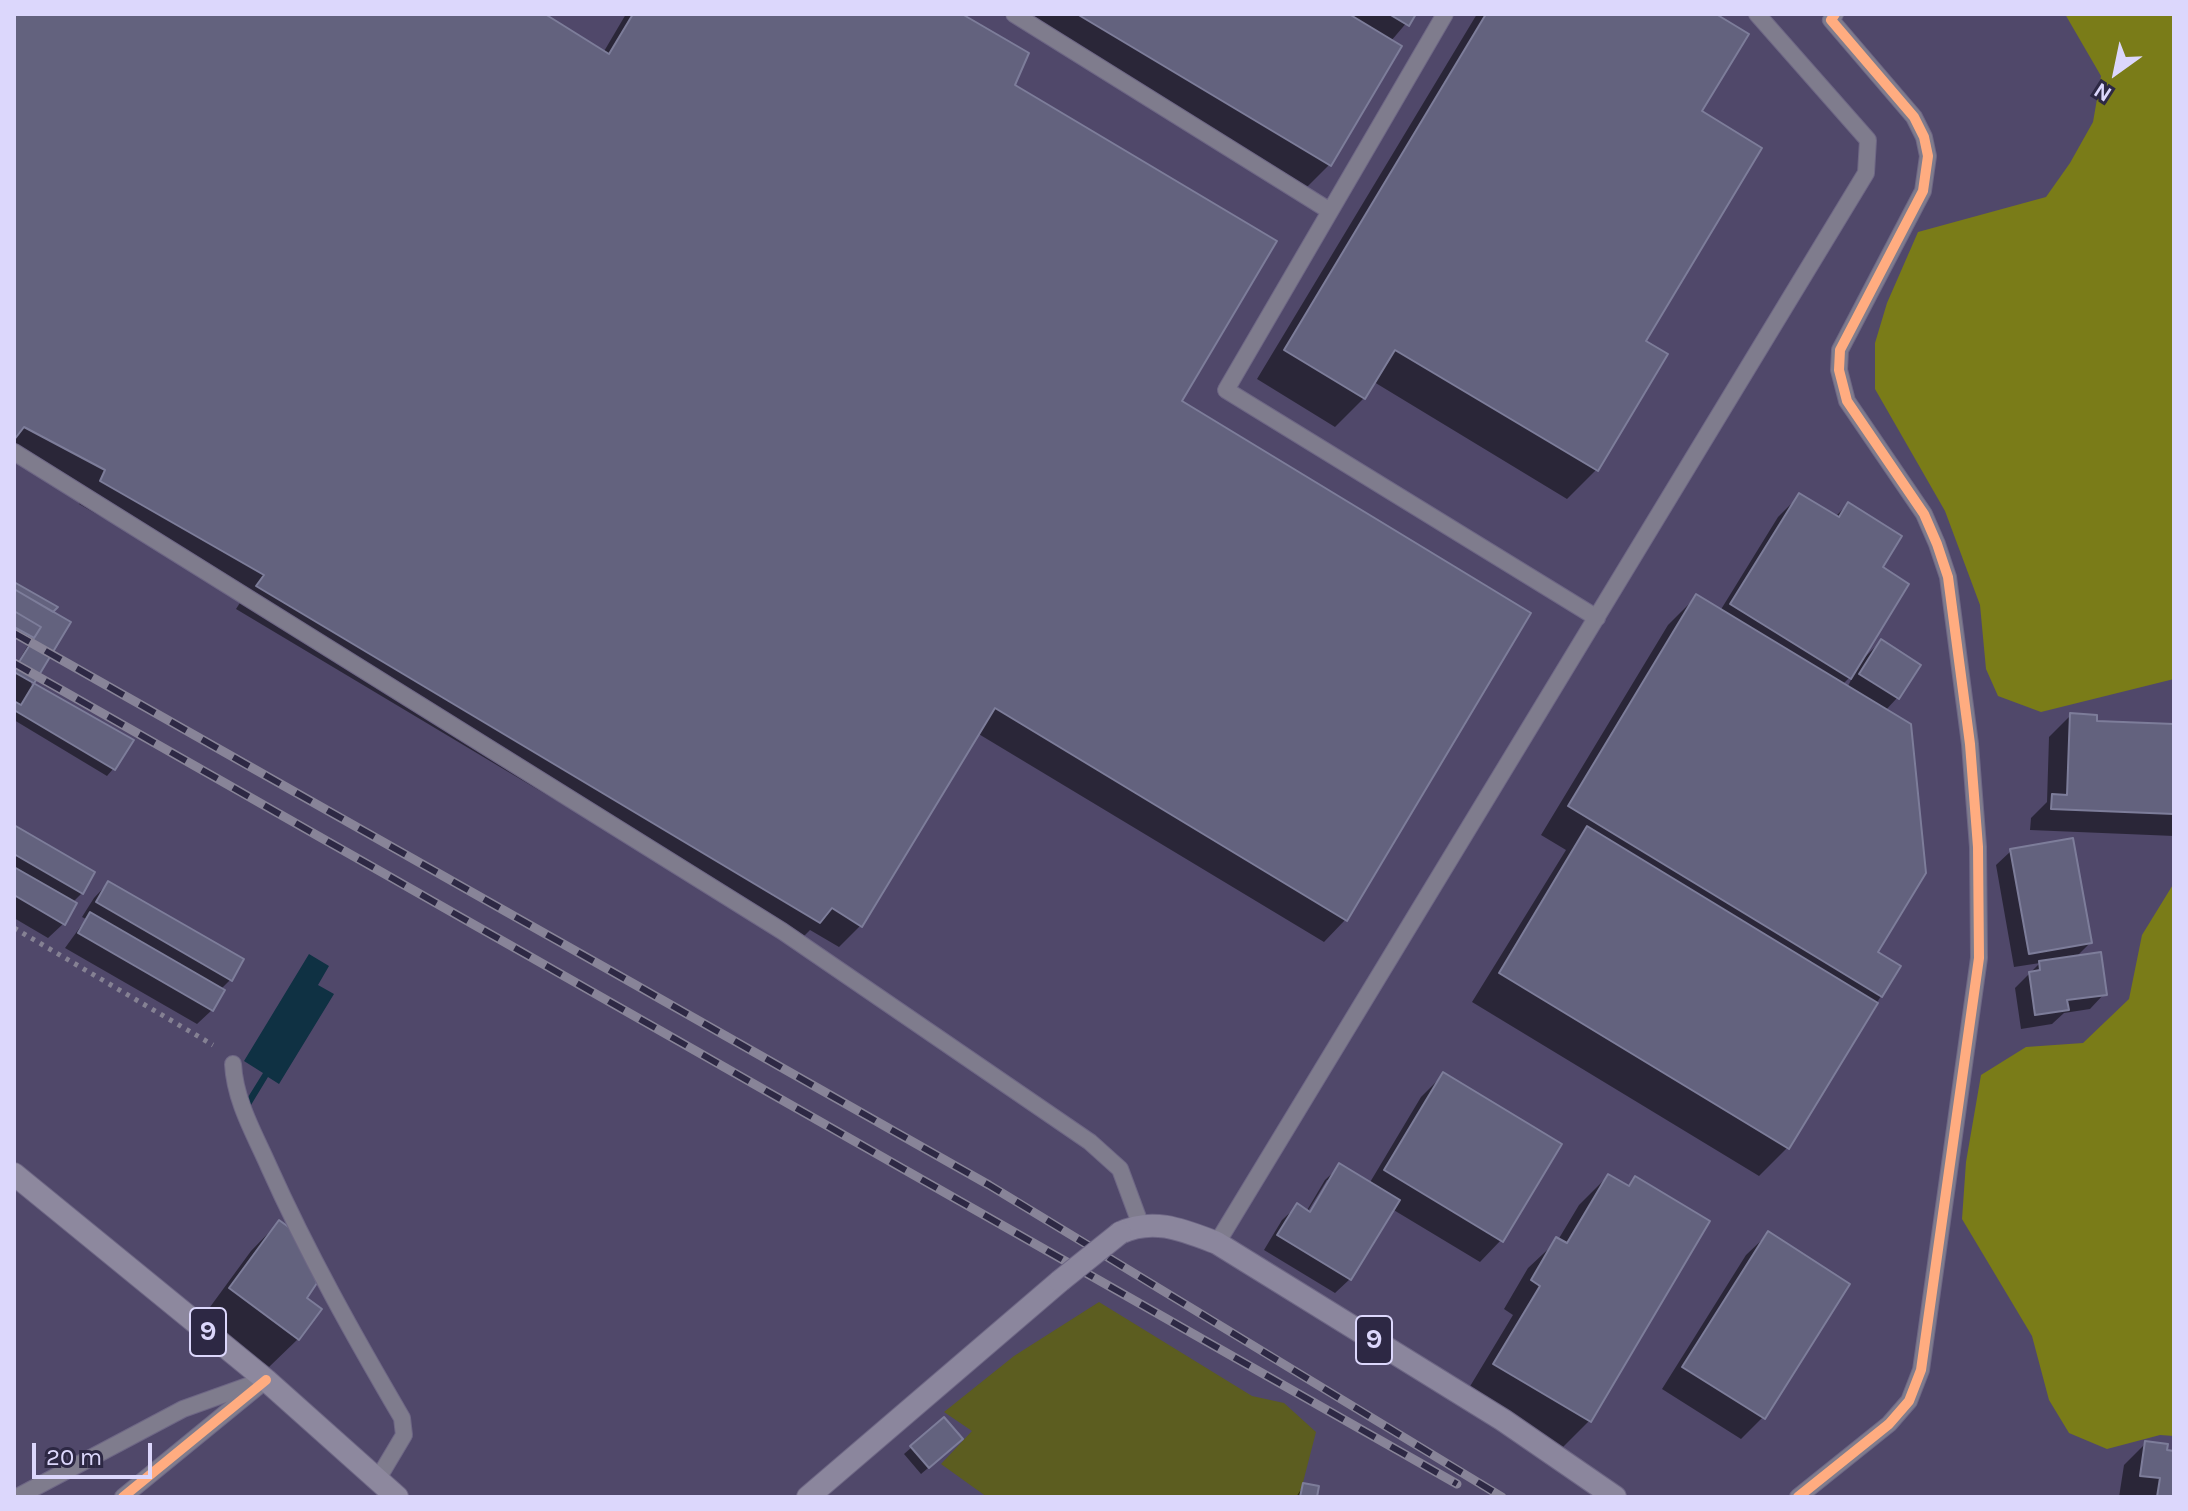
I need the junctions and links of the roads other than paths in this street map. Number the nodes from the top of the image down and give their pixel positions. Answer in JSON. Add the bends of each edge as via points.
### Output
{"nodes":[{"id":1,"x":1014,"y":14,"type":"edge"},
{"id":2,"x":1445,"y":14,"type":"edge"},
{"id":3,"x":1757,"y":14,"type":"edge"},
{"id":4,"x":1830,"y":16,"type":"edge"},
{"id":5,"x":1330,"y":211,"type":"junction"},
{"id":6,"x":14,"y":452,"type":"edge"},
{"id":7,"x":1597,"y":618,"type":"junction"},
{"id":8,"x":233,"y":1064,"type":"road end"},
{"id":9,"x":14,"y":1174,"type":"edge"},
{"id":10,"x":1130,"y":1228,"type":"junction"},
{"id":11,"x":1217,"y":1243,"type":"junction"},
{"id":12,"x":266,"y":1380,"type":"junction"},
{"id":13,"x":379,"y":1477,"type":"junction"},
{"id":14,"x":17,"y":1497,"type":"edge"},
{"id":15,"x":123,"y":1497,"type":"edge"},
{"id":16,"x":397,"y":1497,"type":"edge"},
{"id":17,"x":808,"y":1497,"type":"edge"},
{"id":18,"x":1615,"y":1497,"type":"edge"},
{"id":19,"x":1798,"y":1497,"type":"edge"}],
"edges":[{"from":1,"to":5,"type":"street"},
{"from":2,"to":5,"type":"street"},
{"from":3,"to":7,"type":"street","via":[[1868,140],[1866,173]]},
{"from":4,"to":19,"type":"street","via":[[1914,117],[1928,156],[1923,191],[1840,350],[1839,370],[1847,401],[1924,514],[1948,577],[1971,759],[1979,958],[1921,1370],[1909,1401],[1889,1424]]},
{"from":5,"to":7,"type":"street","via":[[1226,390]]},
{"from":6,"to":10,"type":"street","via":[[782,931],[1090,1142],[1120,1169]]},
{"from":7,"to":11,"type":"street"},
{"from":8,"to":13,"type":"street","via":[[240,1102],[288,1208],[402,1418],[404,1435]]},
{"from":9,"to":12,"type":"highway","number":"9"},
{"from":10,"to":11,"type":"main road","number":"9","via":[[1177,1228]]},
{"from":10,"to":17,"type":"main road","bridge":true,"via":[[1060,1281]]},
{"from":11,"to":18,"type":"main road","number":"9","via":[[1503,1420]]},
{"from":12,"to":13,"type":"highway","number":"9"},
{"from":12,"to":14,"type":"street","via":[[183,1409]]},
{"from":12,"to":15,"type":"street"},
{"from":13,"to":16,"type":"highway","number":"9"}]}
